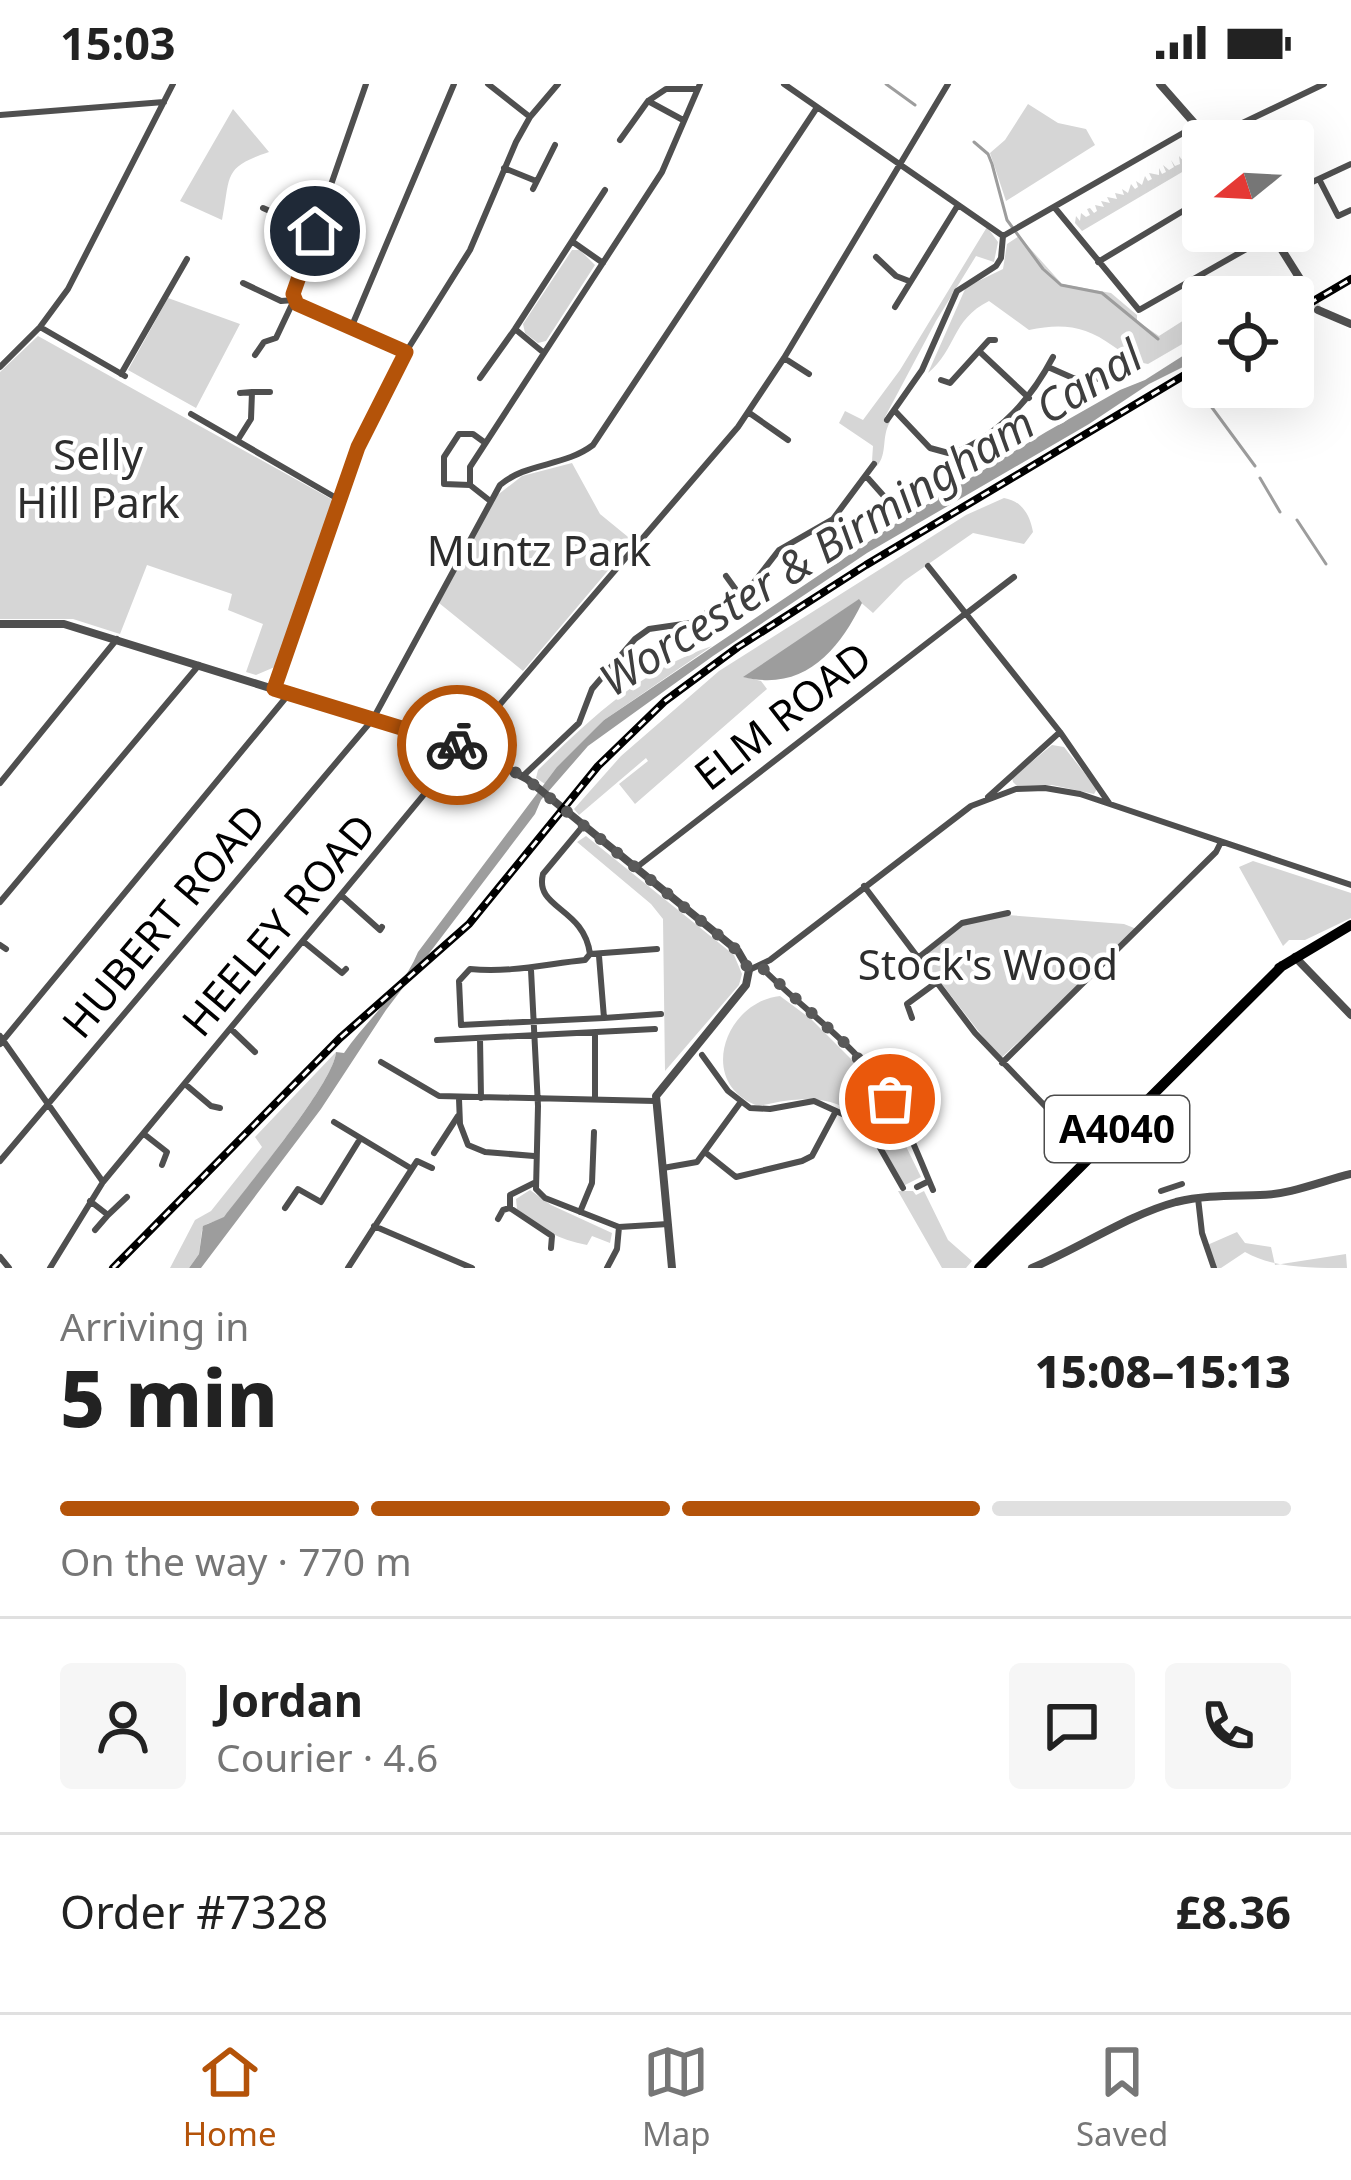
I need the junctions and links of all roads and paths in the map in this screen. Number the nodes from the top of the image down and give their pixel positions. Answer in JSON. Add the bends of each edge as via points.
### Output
{"nodes":[{"id":1,"x":173,"y":84,"type":"edge"},
{"id":2,"x":366,"y":84,"type":"edge"},
{"id":3,"x":454,"y":84,"type":"edge"},
{"id":4,"x":488,"y":84,"type":"edge"},
{"id":5,"x":558,"y":84,"type":"edge"},
{"id":6,"x":784,"y":84,"type":"edge"},
{"id":7,"x":948,"y":84,"type":"edge"},
{"id":8,"x":1160,"y":84,"type":"edge"},
{"id":9,"x":1324,"y":84,"type":"edge"},
{"id":10,"x":699,"y":87,"type":"edge"},
{"id":11,"x":648,"y":101,"type":"junction"},
{"id":12,"x":164,"y":102,"type":"junction"},
{"id":13,"x":816,"y":109,"type":"junction"},
{"id":14,"x":0,"y":115,"type":"edge"},
{"id":15,"x":530,"y":117,"type":"junction"},
{"id":16,"x":683,"y":120,"type":"junction"},
{"id":17,"x":1192,"y":120,"type":"edge"},
{"id":18,"x":1250,"y":120,"type":"edge"},
{"id":19,"x":1182,"y":134,"type":"edge"},
{"id":20,"x":620,"y":140,"type":"dead end"},
{"id":21,"x":555,"y":145,"type":"dead end"},
{"id":22,"x":1351,"y":164,"type":"edge"},
{"id":23,"x":899,"y":165,"type":"junction"},
{"id":24,"x":504,"y":168,"type":"junction"},
{"id":25,"x":1319,"y":179,"type":"junction"},
{"id":26,"x":1314,"y":181,"type":"edge"},
{"id":27,"x":605,"y":190,"type":"dead end"},
{"id":28,"x":958,"y":205,"type":"junction"},
{"id":29,"x":263,"y":208,"type":"dead end"},
{"id":30,"x":1055,"y":208,"type":"junction"},
{"id":31,"x":1351,"y":210,"type":"edge"},
{"id":32,"x":1182,"y":212,"type":"edge"},
{"id":33,"x":315,"y":231,"type":"junction"},
{"id":34,"x":1005,"y":236,"type":"junction"},
{"id":35,"x":573,"y":242,"type":"junction"},
{"id":36,"x":1238,"y":252,"type":"edge"},
{"id":37,"x":876,"y":257,"type":"dead end"},
{"id":38,"x":187,"y":259,"type":"dead end"},
{"id":39,"x":1098,"y":262,"type":"junction"},
{"id":40,"x":603,"y":263,"type":"junction"},
{"id":41,"x":909,"y":281,"type":"junction"},
{"id":42,"x":242,"y":283,"type":"dead end"},
{"id":43,"x":295,"y":300,"type":"junction"},
{"id":44,"x":896,"y":307,"type":"dead end"},
{"id":45,"x":1318,"y":310,"type":"tunnel mouth"},
{"id":46,"x":1351,"y":324,"type":"edge"},
{"id":47,"x":40,"y":327,"type":"junction"},
{"id":48,"x":351,"y":328,"type":"junction"},
{"id":49,"x":515,"y":329,"type":"junction"},
{"id":50,"x":985,"y":331,"type":"dead end"},
{"id":51,"x":406,"y":352,"type":"junction"},
{"id":52,"x":980,"y":352,"type":"junction"},
{"id":53,"x":544,"y":353,"type":"junction"},
{"id":54,"x":255,"y":355,"type":"dead end"},
{"id":55,"x":1053,"y":357,"type":"dead end"},
{"id":56,"x":784,"y":358,"type":"junction"},
{"id":57,"x":0,"y":367,"type":"edge"},
{"id":58,"x":1048,"y":367,"type":"junction"},
{"id":59,"x":809,"y":374,"type":"dead end"},
{"id":60,"x":480,"y":378,"type":"dead end"},
{"id":61,"x":1112,"y":379,"type":"dead end"},
{"id":62,"x":947,"y":385,"type":"dead end"},
{"id":63,"x":253,"y":392,"type":"junction"},
{"id":64,"x":270,"y":392,"type":"dead end"},
{"id":65,"x":240,"y":393,"type":"dead end"},
{"id":66,"x":1029,"y":398,"type":"junction"},
{"id":67,"x":895,"y":411,"type":"junction"},
{"id":68,"x":748,"y":412,"type":"junction"},
{"id":69,"x":191,"y":414,"type":"dead end"},
{"id":70,"x":887,"y":419,"type":"dead end"},
{"id":71,"x":239,"y":438,"type":"junction"},
{"id":72,"x":788,"y":440,"type":"dead end"},
{"id":73,"x":485,"y":442,"type":"junction"},
{"id":74,"x":874,"y":464,"type":"dead end"},
{"id":75,"x":866,"y":476,"type":"junction"},
{"id":76,"x":470,"y":485,"type":"junction"},
{"id":77,"x":890,"y":497,"type":"dead end"},
{"id":78,"x":338,"y":499,"type":"junction"},
{"id":79,"x":489,"y":500,"type":"junction"},
{"id":80,"x":928,"y":566,"type":"dead end"},
{"id":81,"x":724,"y":575,"type":"dead end"},
{"id":82,"x":1014,"y":577,"type":"dead end"},
{"id":83,"x":739,"y":594,"type":"junction"},
{"id":84,"x":966,"y":613,"type":"junction"},
{"id":85,"x":0,"y":625,"type":"edge"},
{"id":86,"x":117,"y":639,"type":"junction"},
{"id":87,"x":200,"y":665,"type":"junction"},
{"id":88,"x":274,"y":689,"type":"junction"},
{"id":89,"x":290,"y":693,"type":"junction"},
{"id":90,"x":373,"y":719,"type":"junction"},
{"id":91,"x":1060,"y":732,"type":"junction"},
{"id":92,"x":464,"y":747,"type":"junction"},
{"id":93,"x":523,"y":776,"type":"junction"},
{"id":94,"x":0,"y":782,"type":"edge"},
{"id":95,"x":988,"y":797,"type":"junction"},
{"id":96,"x":1109,"y":803,"type":"junction"},
{"id":97,"x":583,"y":826,"type":"junction"},
{"id":98,"x":1221,"y":842,"type":"junction"},
{"id":99,"x":637,"y":867,"type":"junction"},
{"id":100,"x":1351,"y":885,"type":"edge"},
{"id":101,"x":864,"y":886,"type":"junction"},
{"id":102,"x":342,"y":896,"type":"junction"},
{"id":103,"x":0,"y":902,"type":"edge"},
{"id":104,"x":1007,"y":914,"type":"dead end"},
{"id":105,"x":1351,"y":925,"type":"edge"},
{"id":106,"x":382,"y":927,"type":"dead end"},
{"id":107,"x":304,"y":942,"type":"junction"},
{"id":108,"x":658,"y":949,"type":"dead end"},
{"id":109,"x":595,"y":955,"type":"junction"},
{"id":110,"x":1294,"y":956,"type":"junction"},
{"id":111,"x":919,"y":957,"type":"junction"},
{"id":112,"x":760,"y":966,"type":"junction"},
{"id":113,"x":346,"y":969,"type":"dead end"},
{"id":114,"x":531,"y":970,"type":"junction"},
{"id":115,"x":749,"y":970,"type":"junction"},
{"id":116,"x":937,"y":982,"type":"junction"},
{"id":117,"x":661,"y":1014,"type":"dead end"},
{"id":118,"x":1351,"y":1016,"type":"edge"},
{"id":119,"x":601,"y":1018,"type":"junction"},
{"id":120,"x":912,"y":1018,"type":"dead end"},
{"id":121,"x":534,"y":1021,"type":"junction"},
{"id":122,"x":461,"y":1025,"type":"junction"},
{"id":123,"x":449,"y":1026,"type":"dead end"},
{"id":124,"x":655,"y":1029,"type":"dead end"},
{"id":125,"x":231,"y":1030,"type":"junction"},
{"id":126,"x":595,"y":1033,"type":"junction"},
{"id":127,"x":535,"y":1037,"type":"junction"},
{"id":128,"x":480,"y":1038,"type":"junction"},
{"id":129,"x":1,"y":1040,"type":"edge"},
{"id":130,"x":437,"y":1040,"type":"dead end"},
{"id":131,"x":255,"y":1052,"type":"dead end"},
{"id":132,"x":702,"y":1055,"type":"dead end"},
{"id":133,"x":381,"y":1062,"type":"dead end"},
{"id":134,"x":1002,"y":1063,"type":"junction"},
{"id":135,"x":184,"y":1084,"type":"junction"},
{"id":136,"x":459,"y":1098,"type":"junction"},
{"id":137,"x":481,"y":1098,"type":"junction"},
{"id":138,"x":538,"y":1098,"type":"junction"},
{"id":139,"x":595,"y":1099,"type":"junction"},
{"id":140,"x":655,"y":1101,"type":"junction"},
{"id":141,"x":740,"y":1103,"type":"junction"},
{"id":142,"x":49,"y":1104,"type":"junction"},
{"id":143,"x":836,"y":1112,"type":"junction"},
{"id":144,"x":206,"y":1114,"type":"dead end"},
{"id":145,"x":459,"y":1115,"type":"junction"},
{"id":146,"x":334,"y":1121,"type":"dead end"},
{"id":147,"x":594,"y":1132,"type":"dead end"},
{"id":148,"x":144,"y":1134,"type":"junction"},
{"id":149,"x":360,"y":1139,"type":"junction"},
{"id":150,"x":434,"y":1153,"type":"dead end"},
{"id":151,"x":706,"y":1153,"type":"junction"},
{"id":152,"x":1091,"y":1154,"type":"junction"},
{"id":153,"x":534,"y":1156,"type":"junction"},
{"id":154,"x":0,"y":1161,"type":"edge"},
{"id":155,"x":162,"y":1165,"type":"dead end"},
{"id":156,"x":432,"y":1168,"type":"dead end"},
{"id":157,"x":663,"y":1168,"type":"junction"},
{"id":158,"x":412,"y":1169,"type":"junction"},
{"id":159,"x":1351,"y":1174,"type":"edge"},
{"id":160,"x":929,"y":1181,"type":"junction"},
{"id":161,"x":104,"y":1182,"type":"junction"},
{"id":162,"x":534,"y":1184,"type":"junction"},
{"id":163,"x":1182,"y":1184,"type":"dead end"},
{"id":164,"x":917,"y":1187,"type":"dead end"},
{"id":165,"x":1172,"y":1187,"type":"junction"},
{"id":166,"x":903,"y":1188,"type":"dead end"},
{"id":167,"x":933,"y":1190,"type":"dead end"},
{"id":168,"x":1161,"y":1191,"type":"dead end"},
{"id":169,"x":326,"y":1195,"type":"junction"},
{"id":170,"x":127,"y":1197,"type":"dead end"},
{"id":171,"x":1198,"y":1198,"type":"junction"},
{"id":172,"x":91,"y":1201,"type":"junction"},
{"id":173,"x":1175,"y":1202,"type":"junction"},
{"id":174,"x":337,"y":1204,"type":"dead end"},
{"id":175,"x":285,"y":1208,"type":"dead end"},
{"id":176,"x":510,"y":1208,"type":"junction"},
{"id":177,"x":580,"y":1212,"type":"junction"},
{"id":178,"x":108,"y":1214,"type":"junction"},
{"id":179,"x":498,"y":1220,"type":"dead end"},
{"id":180,"x":668,"y":1224,"type":"junction"},
{"id":181,"x":374,"y":1226,"type":"junction"},
{"id":182,"x":620,"y":1227,"type":"junction"},
{"id":183,"x":95,"y":1230,"type":"dead end"},
{"id":184,"x":551,"y":1249,"type":"dead end"},
{"id":185,"x":0,"y":1257,"type":"edge"},
{"id":186,"x":1059,"y":1263,"type":"edge"},
{"id":187,"x":9,"y":1268,"type":"edge"},
{"id":188,"x":50,"y":1268,"type":"edge"},
{"id":189,"x":348,"y":1268,"type":"edge"},
{"id":190,"x":472,"y":1268,"type":"edge"},
{"id":191,"x":607,"y":1268,"type":"edge"},
{"id":192,"x":672,"y":1268,"type":"edge"},
{"id":193,"x":979,"y":1268,"type":"edge"},
{"id":194,"x":1032,"y":1268,"type":"edge"},
{"id":195,"x":1214,"y":1268,"type":"edge"}],
"edges":[{"from":1,"to":12,"type":"street"},
{"from":2,"to":33,"type":"street"},
{"from":3,"to":48,"type":"street"},
{"from":4,"to":15,"type":"street"},
{"from":5,"to":15,"type":"street"},
{"from":6,"to":13,"type":"street"},
{"from":7,"to":23,"type":"street","name":"HEELEY ROAD"},
{"from":8,"to":17,"type":"street"},
{"from":9,"to":18,"type":"street"},
{"from":10,"to":11,"type":"street","via":[[665,89]]},
{"from":10,"to":16,"type":"street"},
{"from":11,"to":16,"type":"street"},
{"from":11,"to":20,"type":"street"},
{"from":12,"to":14,"type":"street"},
{"from":12,"to":47,"type":"street","via":[[85,260]]},
{"from":13,"to":23,"type":"street"},
{"from":13,"to":79,"type":"street","via":[[593,445],[562,463],[510,476]]},
{"from":15,"to":24,"type":"street"},
{"from":16,"to":40,"type":"street","via":[[662,172]]},
{"from":19,"to":30,"type":"street"},
{"from":21,"to":24,"type":"street","via":[[534,185]]},
{"from":22,"to":25,"type":"street"},
{"from":23,"to":28,"type":"street"},
{"from":23,"to":56,"type":"street","name":"HEELEY ROAD"},
{"from":24,"to":51,"type":"street","via":[[470,250]]},
{"from":25,"to":26,"type":"street"},
{"from":25,"to":31,"type":"street","via":[[1338,216]]},
{"from":27,"to":35,"type":"street"},
{"from":28,"to":34,"type":"street"},
{"from":28,"to":41,"type":"street"},
{"from":29,"to":33,"type":"street"},
{"from":30,"to":34,"type":"street"},
{"from":30,"to":39,"type":"street"},
{"from":32,"to":39,"type":"street"},
{"from":33,"to":43,"type":"street"},
{"from":34,"to":67,"type":"street","via":[[996,266],[957,291]]},
{"from":35,"to":40,"type":"street"},
{"from":35,"to":49,"type":"street"},
{"from":36,"to":39,"type":"street","via":[[1139,310]]},
{"from":37,"to":41,"type":"street"},
{"from":38,"to":47,"type":"street","via":[[123,375]]},
{"from":40,"to":53,"type":"street"},
{"from":41,"to":44,"type":"street"},
{"from":42,"to":43,"type":"street"},
{"from":43,"to":48,"type":"street"},
{"from":43,"to":54,"type":"street","via":[[276,338]]},
{"from":45,"to":46,"type":"street"},
{"from":47,"to":57,"type":"street"},
{"from":48,"to":51,"type":"street"},
{"from":49,"to":53,"type":"street"},
{"from":49,"to":60,"type":"street"},
{"from":50,"to":52,"type":"street","via":[[992,340]]},
{"from":51,"to":78,"type":"street"},
{"from":52,"to":62,"type":"street"},
{"from":52,"to":66,"type":"street"},
{"from":53,"to":73,"type":"street"},
{"from":55,"to":58,"type":"street"},
{"from":56,"to":59,"type":"street"},
{"from":56,"to":68,"type":"street","name":"HEELEY ROAD"},
{"from":58,"to":61,"type":"street","via":[[1073,378]]},
{"from":58,"to":66,"type":"street"},
{"from":63,"to":64,"type":"street"},
{"from":63,"to":65,"type":"street"},
{"from":63,"to":71,"type":"street"},
{"from":66,"to":67,"type":"street","via":[[952,454],[930,448]]},
{"from":67,"to":70,"type":"street"},
{"from":68,"to":72,"type":"street"},
{"from":68,"to":92,"type":"street","name":"HEELEY ROAD"},
{"from":69,"to":71,"type":"street"},
{"from":71,"to":78,"type":"street"},
{"from":73,"to":76,"type":"street"},
{"from":73,"to":76,"type":"street","via":[[459,434],[444,457],[444,484]]},
{"from":74,"to":75,"type":"street"},
{"from":75,"to":77,"type":"street"},
{"from":75,"to":83,"type":"street","via":[[833,519],[779,550]]},
{"from":76,"to":79,"type":"street"},
{"from":78,"to":88,"type":"street"},
{"from":79,"to":90,"type":"street","name":"HUBERT ROAD"},
{"from":80,"to":84,"type":"street"},
{"from":81,"to":83,"type":"street"},
{"from":82,"to":84,"type":"street","name":"ELM ROAD"},
{"from":83,"to":93,"type":"street","via":[[690,623],[635,639],[592,689],[579,723]]},
{"from":84,"to":91,"type":"street"},
{"from":84,"to":99,"type":"street","name":"ELM ROAD"},
{"from":85,"to":86,"type":"street","via":[[64,624]]},
{"from":86,"to":87,"type":"street"},
{"from":86,"to":94,"type":"street"},
{"from":87,"to":88,"type":"street"},
{"from":87,"to":103,"type":"street"},
{"from":88,"to":89,"type":"street"},
{"from":89,"to":90,"type":"street"},
{"from":89,"to":129,"type":"street"},
{"from":90,"to":92,"type":"street"},
{"from":90,"to":142,"type":"street","name":"HUBERT ROAD"},
{"from":91,"to":95,"type":"street"},
{"from":91,"to":96,"type":"street"},
{"from":92,"to":93,"type":"street"},
{"from":92,"to":102,"type":"street","name":"HEELEY ROAD"},
{"from":93,"to":97,"type":"street"},
{"from":95,"to":96,"type":"street","via":[[1062,790]]},
{"from":95,"to":101,"type":"street"},
{"from":96,"to":98,"type":"street"},
{"from":97,"to":99,"type":"street"},
{"from":97,"to":109,"type":"street","via":[[541,883],[546,898],[586,932]]},
{"from":98,"to":100,"type":"street"},
{"from":98,"to":134,"type":"street"},
{"from":99,"to":115,"type":"street","via":[[738,951]]},
{"from":101,"to":111,"type":"street"},
{"from":101,"to":112,"type":"street"},
{"from":102,"to":106,"type":"street"},
{"from":102,"to":107,"type":"street","name":"HEELEY ROAD"},
{"from":104,"to":111,"type":"street","via":[[962,923]]},
{"from":105,"to":110,"type":"highway","number":"A4040"},
{"from":107,"to":113,"type":"street","via":[[342,974]]},
{"from":107,"to":125,"type":"street","name":"HEELEY ROAD"},
{"from":108,"to":109,"type":"street"},
{"from":109,"to":114,"type":"street"},
{"from":109,"to":119,"type":"street"},
{"from":110,"to":118,"type":"street"},
{"from":110,"to":152,"type":"highway","number":"A4040"},
{"from":111,"to":116,"type":"street"},
{"from":112,"to":115,"type":"street"},
{"from":112,"to":160,"type":"street","via":[[874,1075]]},
{"from":114,"to":121,"type":"street"},
{"from":114,"to":122,"type":"street","via":[[470,969],[459,981]]},
{"from":115,"to":140,"type":"street","via":[[746,986]]},
{"from":116,"to":120,"type":"street","via":[[907,1004]]},
{"from":116,"to":134,"type":"street"},
{"from":117,"to":119,"type":"street"},
{"from":119,"to":121,"type":"street"},
{"from":121,"to":122,"type":"street"},
{"from":121,"to":127,"type":"street"},
{"from":122,"to":123,"type":"street"},
{"from":124,"to":126,"type":"street"},
{"from":125,"to":131,"type":"street"},
{"from":125,"to":135,"type":"street","name":"HEELEY ROAD"},
{"from":126,"to":127,"type":"street"},
{"from":126,"to":139,"type":"street"},
{"from":127,"to":128,"type":"street"},
{"from":127,"to":138,"type":"street"},
{"from":128,"to":130,"type":"street"},
{"from":128,"to":137,"type":"street"},
{"from":129,"to":142,"type":"street"},
{"from":132,"to":141,"type":"street"},
{"from":133,"to":136,"type":"street","via":[[439,1096]]},
{"from":134,"to":152,"type":"street"},
{"from":135,"to":144,"type":"street","name":"HEELEY ROAD","via":[[215,1107]]},
{"from":135,"to":148,"type":"street","name":"HEELEY ROAD"},
{"from":136,"to":137,"type":"street"},
{"from":136,"to":145,"type":"street"},
{"from":137,"to":138,"type":"street"},
{"from":138,"to":139,"type":"street"},
{"from":138,"to":153,"type":"street"},
{"from":139,"to":140,"type":"street"},
{"from":140,"to":157,"type":"street"},
{"from":141,"to":143,"type":"street","via":[[759,1109],[814,1101]]},
{"from":141,"to":151,"type":"street"},
{"from":142,"to":154,"type":"street","name":"HUBERT ROAD"},
{"from":142,"to":161,"type":"street"},
{"from":143,"to":151,"type":"street","via":[[806,1159],[736,1177]]},
{"from":143,"to":166,"type":"street","via":[[871,1132]]},
{"from":145,"to":150,"type":"street"},
{"from":145,"to":153,"type":"street","via":[[475,1150]]},
{"from":146,"to":149,"type":"street"},
{"from":147,"to":177,"type":"street","via":[[592,1183]]},
{"from":148,"to":155,"type":"street","via":[[167,1152]]},
{"from":148,"to":161,"type":"street","name":"HEELEY ROAD"},
{"from":149,"to":158,"type":"street"},
{"from":149,"to":169,"type":"street"},
{"from":151,"to":157,"type":"street","via":[[691,1165]]},
{"from":152,"to":193,"type":"highway","number":"A4040"},
{"from":153,"to":162,"type":"street"},
{"from":156,"to":158,"type":"street","via":[[418,1162]]},
{"from":157,"to":180,"type":"street"},
{"from":158,"to":181,"type":"street"},
{"from":159,"to":171,"type":"street","via":[[1260,1196]]},
{"from":160,"to":164,"type":"street"},
{"from":160,"to":167,"type":"street"},
{"from":161,"to":172,"type":"street","name":"HEELEY ROAD"},
{"from":162,"to":176,"type":"street","via":[[510,1195]]},
{"from":162,"to":177,"type":"street"},
{"from":163,"to":165,"type":"street"},
{"from":165,"to":168,"type":"street"},
{"from":165,"to":173,"type":"street"},
{"from":169,"to":174,"type":"street"},
{"from":169,"to":175,"type":"street","via":[[321,1202],[298,1189]]},
{"from":170,"to":178,"type":"street"},
{"from":171,"to":173,"type":"street"},
{"from":171,"to":195,"type":"street"},
{"from":172,"to":178,"type":"street"},
{"from":172,"to":188,"type":"street","name":"HEELEY ROAD"},
{"from":173,"to":186,"type":"street","via":[[1123,1222]]},
{"from":176,"to":179,"type":"street"},
{"from":176,"to":184,"type":"street","via":[[552,1236]]},
{"from":177,"to":182,"type":"street"},
{"from":178,"to":183,"type":"street"},
{"from":180,"to":182,"type":"street"},
{"from":180,"to":192,"type":"street"},
{"from":181,"to":189,"type":"street"},
{"from":181,"to":190,"type":"street"},
{"from":182,"to":191,"type":"street"},
{"from":185,"to":187,"type":"street"},
{"from":186,"to":194,"type":"street"}]}
